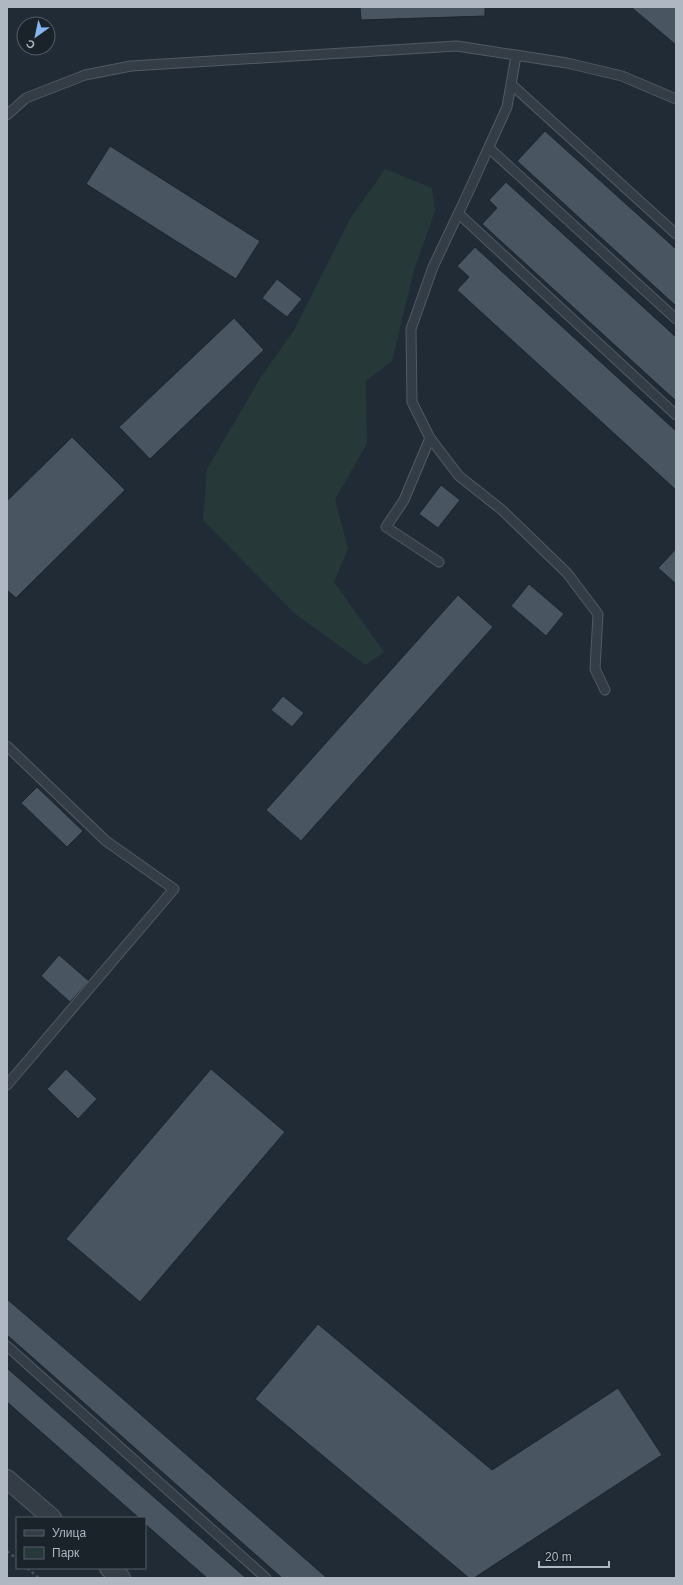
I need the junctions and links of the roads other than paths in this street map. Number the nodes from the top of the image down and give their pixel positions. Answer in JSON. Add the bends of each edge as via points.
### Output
{"nodes":[{"id":1,"x":516,"y":56,"type":"junction"},
{"id":2,"x":511,"y":84,"type":"junction"},
{"id":3,"x":676,"y":99,"type":"edge"},
{"id":4,"x":7,"y":115,"type":"edge"},
{"id":5,"x":489,"y":148,"type":"junction"},
{"id":6,"x":459,"y":214,"type":"junction"},
{"id":7,"x":676,"y":234,"type":"edge"},
{"id":8,"x":676,"y":319,"type":"edge"},
{"id":9,"x":676,"y":415,"type":"edge"},
{"id":10,"x":430,"y":438,"type":"junction"},
{"id":11,"x":438,"y":562,"type":"dead end"},
{"id":12,"x":606,"y":690,"type":"dead end"},
{"id":13,"x":7,"y":746,"type":"edge"},
{"id":14,"x":7,"y":1085,"type":"edge"},
{"id":15,"x":7,"y":1346,"type":"edge"},
{"id":16,"x":7,"y":1479,"type":"edge"},
{"id":17,"x":51,"y":1517,"type":"edge"},
{"id":18,"x":110,"y":1569,"type":"edge"},
{"id":19,"x":120,"y":1578,"type":"edge"},
{"id":20,"x":266,"y":1578,"type":"edge"}],
"edges":[{"from":1,"to":2,"type":"lane"},
{"from":1,"to":3,"type":"lane","via":[[568,62],[622,76]]},
{"from":1,"to":4,"type":"lane","via":[[457,46],[131,66],[85,75],[26,98]]},
{"from":2,"to":5,"type":"lane","via":[[507,107]]},
{"from":2,"to":7,"type":"lane"},
{"from":5,"to":6,"type":"lane"},
{"from":5,"to":8,"type":"lane"},
{"from":6,"to":9,"type":"lane"},
{"from":6,"to":10,"type":"lane","via":[[433,267],[411,329],[412,402]]},
{"from":10,"to":11,"type":"lane","via":[[404,500],[386,527]]},
{"from":10,"to":12,"type":"lane","via":[[459,476],[502,510],[567,573],[598,614],[595,669]]},
{"from":13,"to":14,"type":"lane","via":[[106,841],[174,889]]},
{"from":15,"to":20,"type":"lane"},
{"from":16,"to":17,"type":"street"},
{"from":18,"to":19,"type":"street"}]}
